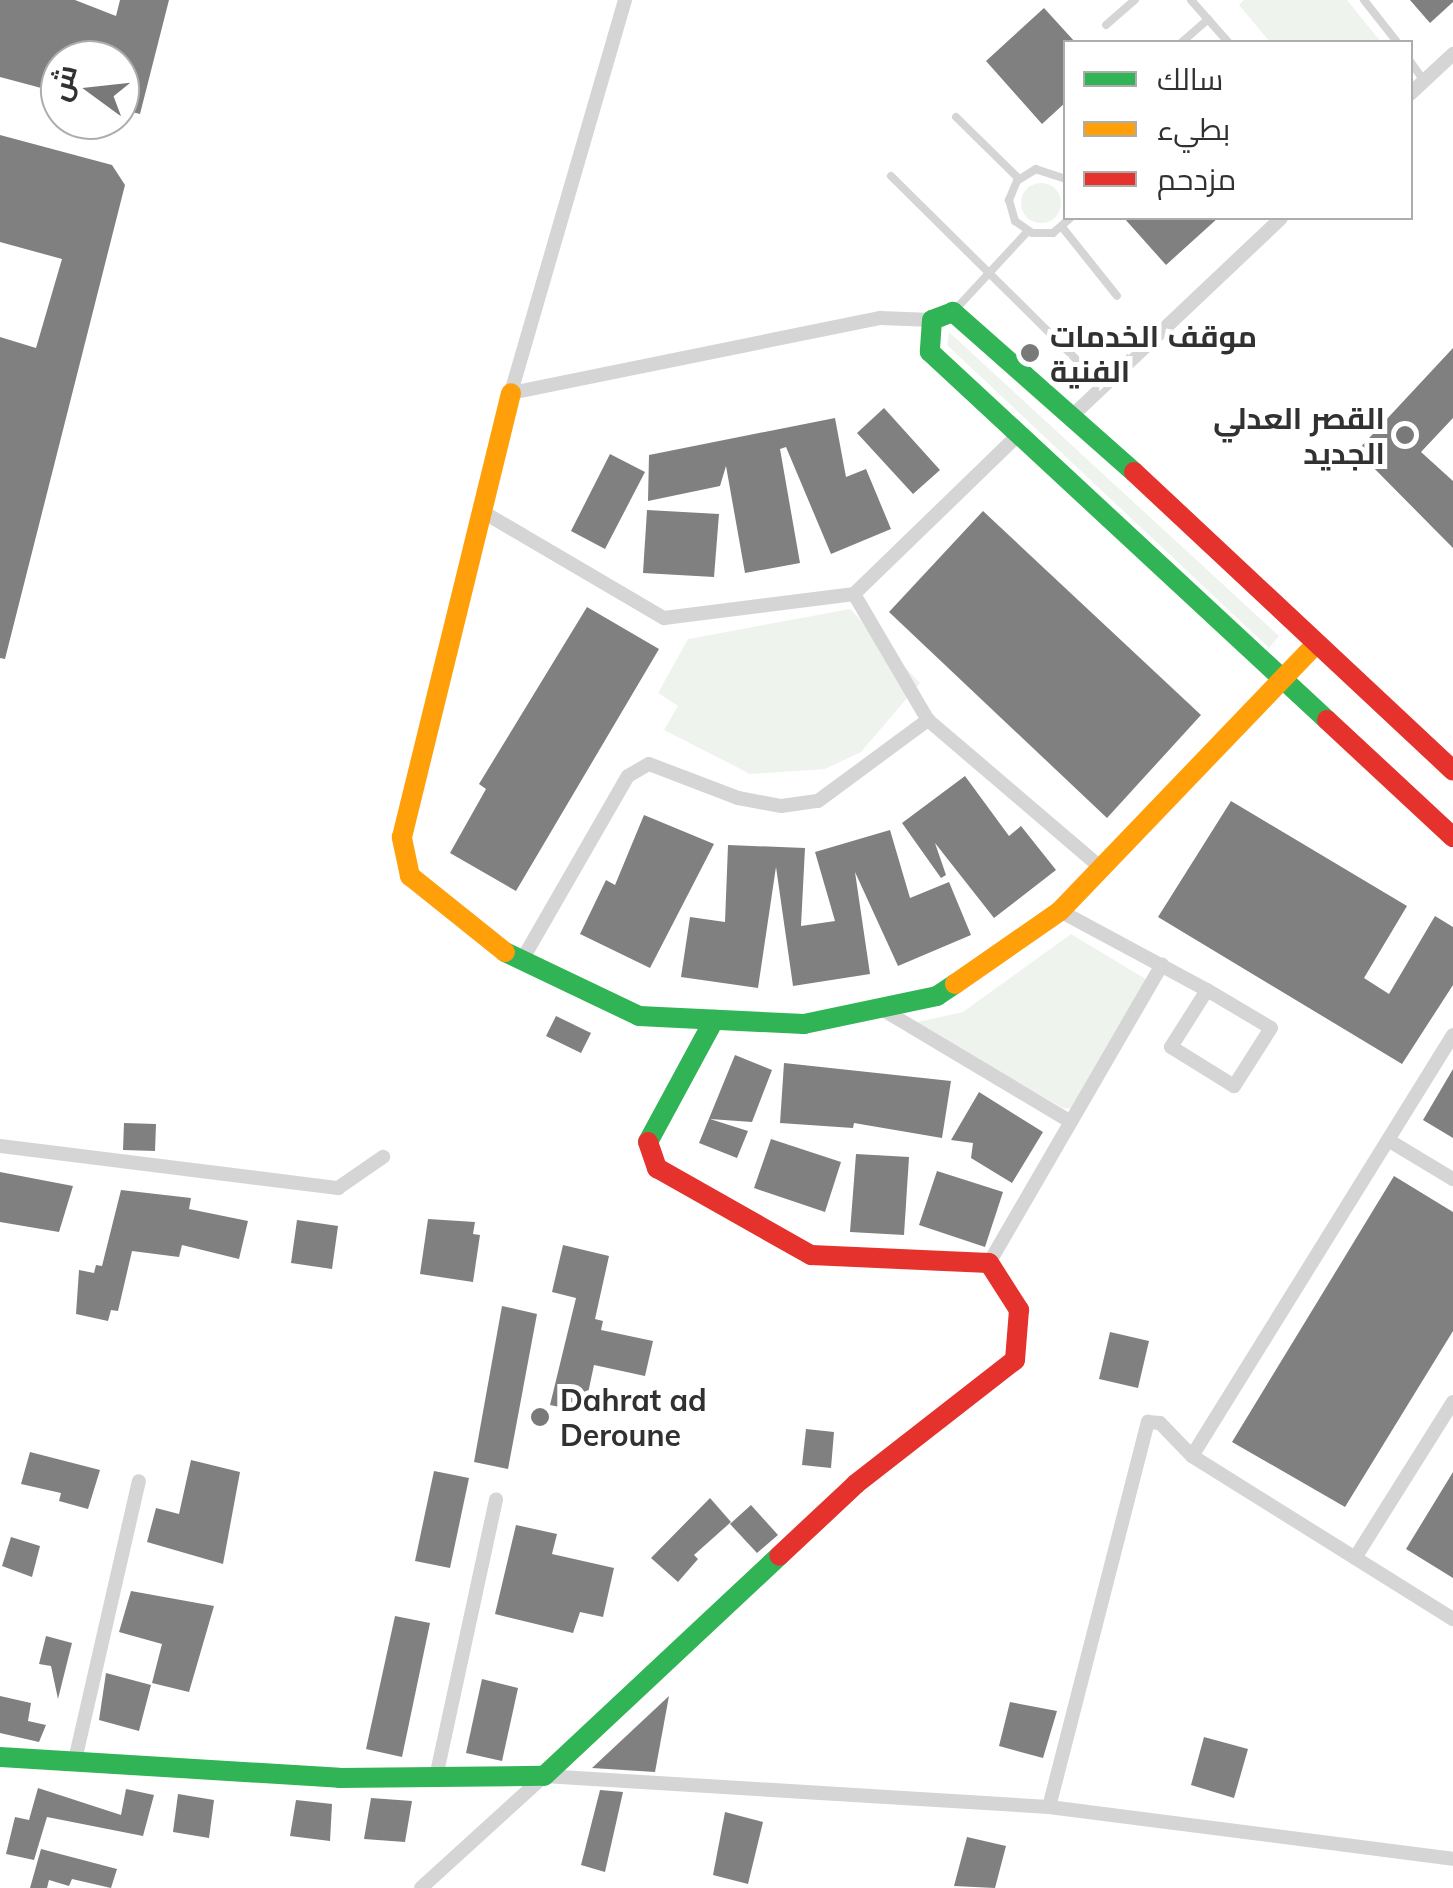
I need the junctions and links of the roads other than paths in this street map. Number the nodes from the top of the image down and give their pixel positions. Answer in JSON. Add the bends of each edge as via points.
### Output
{"nodes":[{"id":1,"x":625,"y":0,"type":"edge"},
{"id":2,"x":1135,"y":0,"type":"edge"},
{"id":3,"x":1191,"y":0,"type":"edge"},
{"id":4,"x":1364,"y":0,"type":"edge"},
{"id":5,"x":1208,"y":19,"type":"junction"},
{"id":6,"x":1106,"y":25,"type":"dead end"},
{"id":7,"x":1184,"y":40,"type":"edge"},
{"id":8,"x":1226,"y":40,"type":"edge"},
{"id":9,"x":1395,"y":40,"type":"edge"},
{"id":10,"x":1453,"y":54,"type":"edge"},
{"id":11,"x":1413,"y":64,"type":"edge"},
{"id":12,"x":1424,"y":81,"type":"junction"},
{"id":13,"x":1413,"y":91,"type":"edge"},
{"id":14,"x":956,"y":117,"type":"dead end"},
{"id":15,"x":891,"y":176,"type":"dead end"},
{"id":16,"x":1063,"y":177,"type":"edge"},
{"id":17,"x":1019,"y":179,"type":"junction"},
{"id":18,"x":1068,"y":220,"type":"edge"},
{"id":19,"x":1279,"y":220,"type":"edge"},
{"id":20,"x":1062,"y":228,"type":"junction"},
{"id":21,"x":1028,"y":231,"type":"junction"},
{"id":22,"x":988,"y":275,"type":"junction"},
{"id":23,"x":1117,"y":296,"type":"dead end"},
{"id":24,"x":954,"y":312,"type":"junction"},
{"id":25,"x":932,"y":320,"type":"junction"},
{"id":26,"x":1077,"y":360,"type":"dead end"},
{"id":27,"x":511,"y":393,"type":"junction"},
{"id":28,"x":1074,"y":415,"type":"junction"},
{"id":29,"x":1018,"y":434,"type":"junction"},
{"id":30,"x":483,"y":512,"type":"junction"},
{"id":31,"x":854,"y":594,"type":"junction"},
{"id":32,"x":1316,"y":644,"type":"junction"},
{"id":33,"x":1282,"y":680,"type":"junction"},
{"id":34,"x":928,"y":720,"type":"junction"},
{"id":35,"x":1453,"y":771,"type":"edge"},
{"id":36,"x":1453,"y":838,"type":"edge"},
{"id":37,"x":1101,"y":868,"type":"junction"},
{"id":38,"x":1060,"y":911,"type":"junction"},
{"id":39,"x":522,"y":960,"type":"junction"},
{"id":40,"x":1162,"y":966,"type":"junction"},
{"id":41,"x":1207,"y":990,"type":"junction"},
{"id":42,"x":880,"y":1008,"type":"junction"},
{"id":43,"x":714,"y":1020,"type":"junction"},
{"id":44,"x":1453,"y":1035,"type":"edge"},
{"id":45,"x":1072,"y":1122,"type":"junction"},
{"id":46,"x":1388,"y":1140,"type":"junction"},
{"id":47,"x":0,"y":1146,"type":"edge"},
{"id":48,"x":383,"y":1156,"type":"dead end"},
{"id":49,"x":1453,"y":1179,"type":"edge"},
{"id":50,"x":990,"y":1263,"type":"junction"},
{"id":51,"x":1453,"y":1402,"type":"edge"},
{"id":52,"x":1192,"y":1456,"type":"junction"},
{"id":53,"x":140,"y":1481,"type":"dead end"},
{"id":54,"x":496,"y":1499,"type":"dead end"},
{"id":55,"x":1355,"y":1558,"type":"junction"},
{"id":56,"x":1453,"y":1619,"type":"edge"},
{"id":57,"x":0,"y":1757,"type":"edge"},
{"id":58,"x":75,"y":1760,"type":"junction"},
{"id":59,"x":544,"y":1776,"type":"junction"},
{"id":60,"x":436,"y":1777,"type":"junction"},
{"id":61,"x":1049,"y":1807,"type":"junction"},
{"id":62,"x":1453,"y":1858,"type":"edge"},
{"id":63,"x":422,"y":1888,"type":"edge"}],
"edges":[{"from":1,"to":27,"type":"street"},
{"from":2,"to":6,"type":"lane"},
{"from":3,"to":5,"type":"lane"},
{"from":4,"to":9,"type":"lane"},
{"from":5,"to":7,"type":"lane"},
{"from":5,"to":8,"type":"lane"},
{"from":10,"to":12,"type":"street"},
{"from":11,"to":12,"type":"lane"},
{"from":12,"to":13,"type":"street"},
{"from":14,"to":17,"type":"lane"},
{"from":15,"to":22,"type":"lane"},
{"from":16,"to":17,"type":"lane","via":[[1047,169]]},
{"from":17,"to":21,"type":"lane","via":[[1011,211]]},
{"from":18,"to":20,"type":"lane"},
{"from":19,"to":28,"type":"street"},
{"from":20,"to":21,"type":"lane"},
{"from":20,"to":23,"type":"lane"},
{"from":21,"to":22,"type":"lane"},
{"from":22,"to":24,"type":"lane"},
{"from":22,"to":26,"type":"lane"},
{"from":24,"to":25,"type":"street"},
{"from":24,"to":28,"type":"street"},
{"from":25,"to":27,"type":"street","via":[[880,318]]},
{"from":25,"to":29,"type":"street","via":[[930,352]]},
{"from":27,"to":30,"type":"street"},
{"from":28,"to":32,"type":"street"},
{"from":29,"to":31,"type":"street"},
{"from":29,"to":33,"type":"street"},
{"from":30,"to":31,"type":"street","via":[[664,618]]},
{"from":30,"to":39,"type":"street","via":[[402,837],[404,861],[430,895],[491,945]]},
{"from":31,"to":34,"type":"street"},
{"from":32,"to":33,"type":"street"},
{"from":32,"to":35,"type":"street"},
{"from":33,"to":36,"type":"street"},
{"from":33,"to":37,"type":"street"},
{"from":34,"to":37,"type":"street"},
{"from":34,"to":39,"type":"street","via":[[818,801],[782,806],[738,798],[658,765],[638,766]]},
{"from":37,"to":38,"type":"street"},
{"from":38,"to":40,"type":"street"},
{"from":38,"to":42,"type":"street","via":[[937,996]]},
{"from":39,"to":43,"type":"street","via":[[639,1016]]},
{"from":40,"to":41,"type":"street"},
{"from":40,"to":45,"type":"street"},
{"from":41,"to":41,"type":"street","via":[[1270,1028],[1234,1086],[1170,1047]]},
{"from":42,"to":43,"type":"street","via":[[804,1024]]},
{"from":42,"to":45,"type":"street"},
{"from":43,"to":50,"type":"street","via":[[651,1131],[647,1146],[657,1168],[811,1254]]},
{"from":44,"to":46,"type":"street"},
{"from":45,"to":50,"type":"street"},
{"from":46,"to":49,"type":"street"},
{"from":46,"to":52,"type":"street"},
{"from":47,"to":48,"type":"street","via":[[338,1188]]},
{"from":50,"to":59,"type":"street","via":[[1019,1310],[1016,1360],[856,1484]]},
{"from":51,"to":55,"type":"street"},
{"from":52,"to":55,"type":"street"},
{"from":52,"to":61,"type":"street","via":[[1160,1423],[1148,1422]]},
{"from":53,"to":58,"type":"street"},
{"from":54,"to":60,"type":"street"},
{"from":55,"to":56,"type":"street"},
{"from":57,"to":58,"type":"street"},
{"from":58,"to":60,"type":"street","via":[[339,1778]]},
{"from":59,"to":60,"type":"street"},
{"from":59,"to":61,"type":"street"},
{"from":59,"to":63,"type":"street"},
{"from":61,"to":62,"type":"street"}]}
